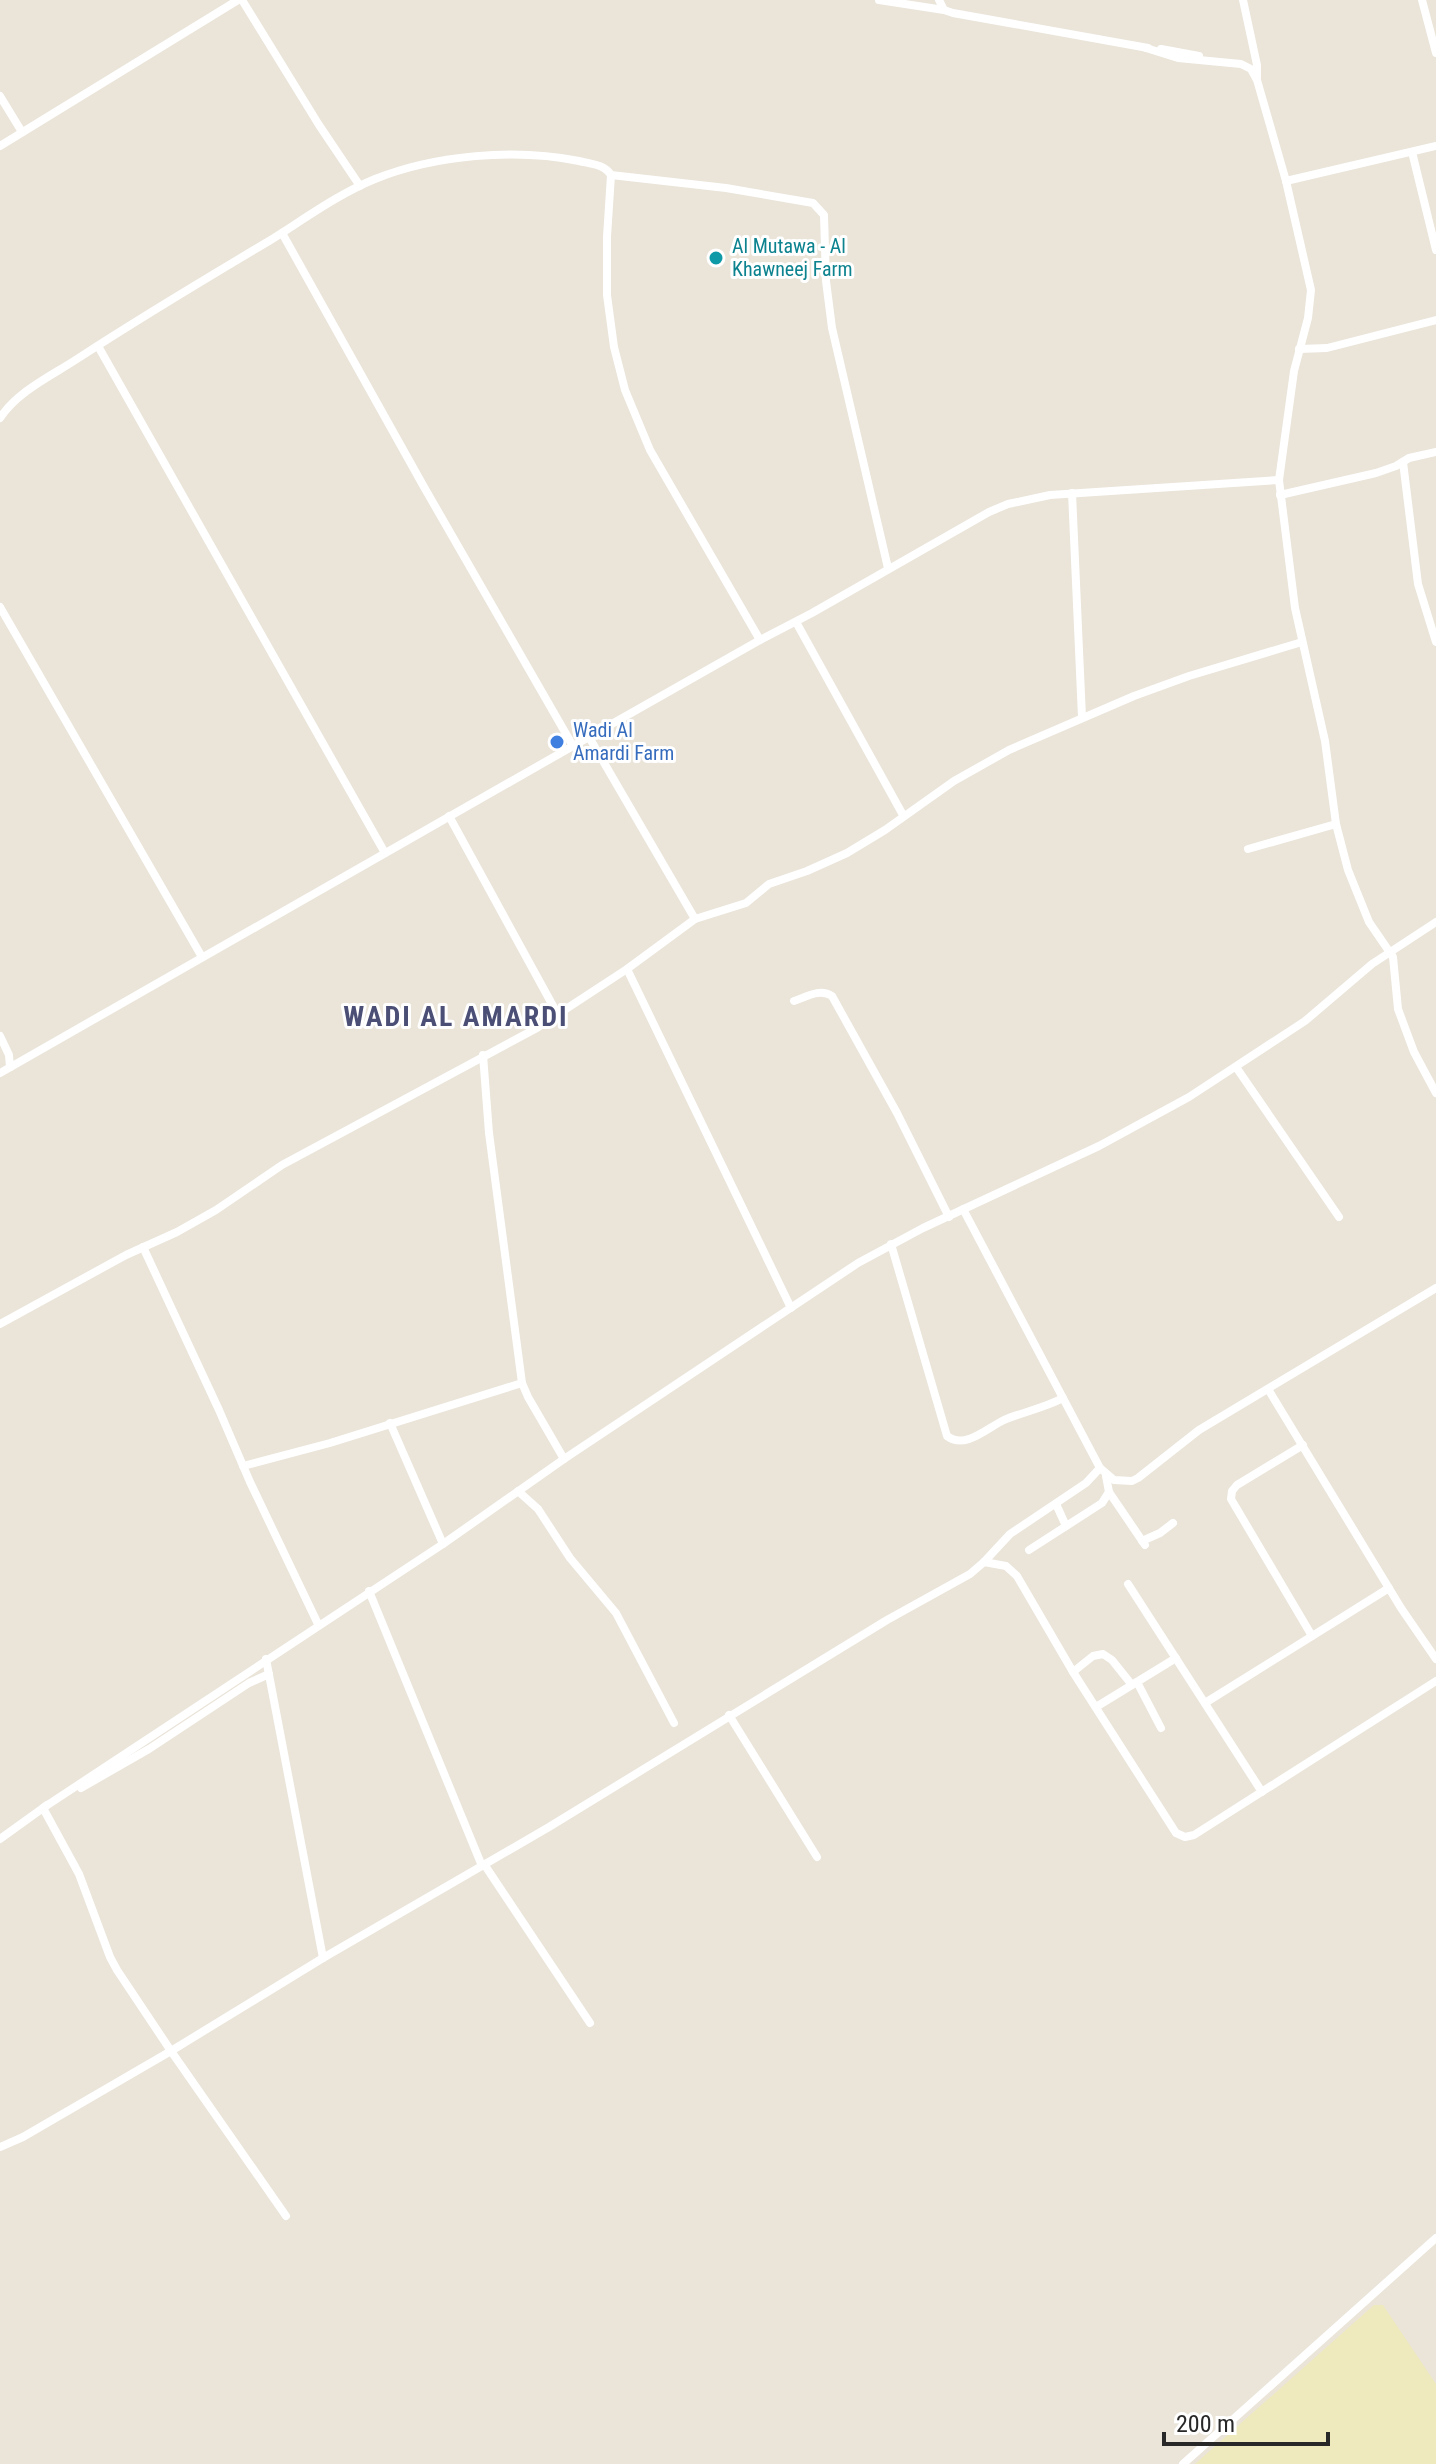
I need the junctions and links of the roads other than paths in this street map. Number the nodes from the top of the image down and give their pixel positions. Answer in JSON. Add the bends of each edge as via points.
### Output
{"nodes":[{"id":1,"x":240,"y":0,"type":"edge"},
{"id":2,"x":879,"y":0,"type":"edge"},
{"id":3,"x":939,"y":0,"type":"edge"},
{"id":4,"x":1243,"y":0,"type":"edge"},
{"id":5,"x":1422,"y":0,"type":"edge"},
{"id":6,"x":944,"y":10,"type":"junction"},
{"id":7,"x":1254,"y":51,"type":"junction"},
{"id":8,"x":1436,"y":53,"type":"edge"},
{"id":9,"x":1244,"y":65,"type":"junction"},
{"id":10,"x":1257,"y":80,"type":"junction"},
{"id":11,"x":0,"y":96,"type":"edge"},
{"id":12,"x":22,"y":132,"type":"junction"},
{"id":13,"x":0,"y":146,"type":"edge"},
{"id":14,"x":1436,"y":146,"type":"edge"},
{"id":15,"x":1412,"y":152,"type":"junction"},
{"id":16,"x":611,"y":175,"type":"junction"},
{"id":17,"x":1286,"y":181,"type":"junction"},
{"id":18,"x":360,"y":186,"type":"junction"},
{"id":19,"x":282,"y":233,"type":"junction"},
{"id":20,"x":1436,"y":250,"type":"edge"},
{"id":21,"x":1436,"y":320,"type":"edge"},
{"id":22,"x":98,"y":346,"type":"junction"},
{"id":23,"x":1299,"y":349,"type":"junction"},
{"id":24,"x":0,"y":418,"type":"edge"},
{"id":25,"x":1436,"y":452,"type":"edge"},
{"id":26,"x":1403,"y":462,"type":"junction"},
{"id":27,"x":1279,"y":480,"type":"junction"},
{"id":28,"x":1072,"y":493,"type":"junction"},
{"id":29,"x":1280,"y":495,"type":"junction"},
{"id":30,"x":888,"y":568,"type":"junction"},
{"id":31,"x":0,"y":607,"type":"edge"},
{"id":32,"x":796,"y":622,"type":"junction"},
{"id":33,"x":760,"y":640,"type":"junction"},
{"id":34,"x":1302,"y":642,"type":"junction"},
{"id":35,"x":1436,"y":642,"type":"edge"},
{"id":36,"x":1082,"y":717,"type":"junction"},
{"id":37,"x":589,"y":737,"type":"junction"},
{"id":38,"x":573,"y":746,"type":"junction"},
{"id":39,"x":903,"y":815,"type":"junction"},
{"id":40,"x":449,"y":816,"type":"junction"},
{"id":41,"x":1336,"y":824,"type":"junction"},
{"id":42,"x":1248,"y":849,"type":"dead end"},
{"id":43,"x":385,"y":853,"type":"junction"},
{"id":44,"x":695,"y":919,"type":"junction"},
{"id":45,"x":1436,"y":922,"type":"edge"},
{"id":46,"x":1389,"y":951,"type":"junction"},
{"id":47,"x":202,"y":957,"type":"junction"},
{"id":48,"x":627,"y":969,"type":"junction"},
{"id":49,"x":794,"y":1001,"type":"dead end"},
{"id":50,"x":558,"y":1015,"type":"junction"},
{"id":51,"x":0,"y":1036,"type":"edge"},
{"id":52,"x":483,"y":1055,"type":"junction"},
{"id":53,"x":10,"y":1067,"type":"junction"},
{"id":54,"x":1236,"y":1067,"type":"junction"},
{"id":55,"x":0,"y":1073,"type":"edge"},
{"id":56,"x":1436,"y":1093,"type":"edge"},
{"id":57,"x":963,"y":1209,"type":"junction"},
{"id":58,"x":949,"y":1217,"type":"junction"},
{"id":59,"x":1339,"y":1217,"type":"dead end"},
{"id":60,"x":891,"y":1244,"type":"junction"},
{"id":61,"x":143,"y":1247,"type":"junction"},
{"id":62,"x":1436,"y":1288,"type":"edge"},
{"id":63,"x":791,"y":1308,"type":"junction"},
{"id":64,"x":0,"y":1324,"type":"edge"},
{"id":65,"x":522,"y":1383,"type":"junction"},
{"id":66,"x":1268,"y":1389,"type":"junction"},
{"id":67,"x":1063,"y":1398,"type":"junction"},
{"id":68,"x":390,"y":1423,"type":"junction"},
{"id":69,"x":1303,"y":1445,"type":"junction"},
{"id":70,"x":564,"y":1459,"type":"junction"},
{"id":71,"x":243,"y":1466,"type":"junction"},
{"id":72,"x":1103,"y":1472,"type":"junction"},
{"id":73,"x":518,"y":1491,"type":"junction"},
{"id":74,"x":1109,"y":1492,"type":"junction"},
{"id":75,"x":1056,"y":1504,"type":"junction"},
{"id":76,"x":1173,"y":1523,"type":"dead end"},
{"id":77,"x":1066,"y":1526,"type":"junction"},
{"id":78,"x":443,"y":1544,"type":"junction"},
{"id":79,"x":1029,"y":1550,"type":"dead end"},
{"id":80,"x":984,"y":1562,"type":"junction"},
{"id":81,"x":1128,"y":1584,"type":"dead end"},
{"id":82,"x":1389,"y":1588,"type":"junction"},
{"id":83,"x":369,"y":1591,"type":"junction"},
{"id":84,"x":603,"y":1598,"type":"junction"},
{"id":85,"x":593,"y":1604,"type":"dead end"},
{"id":86,"x":318,"y":1624,"type":"junction"},
{"id":87,"x":1312,"y":1636,"type":"junction"},
{"id":88,"x":1176,"y":1658,"type":"junction"},
{"id":89,"x":266,"y":1659,"type":"junction"},
{"id":90,"x":1436,"y":1659,"type":"edge"},
{"id":91,"x":1073,"y":1672,"type":"junction"},
{"id":92,"x":269,"y":1674,"type":"junction"},
{"id":93,"x":1436,"y":1681,"type":"edge"},
{"id":94,"x":1134,"y":1684,"type":"junction"},
{"id":95,"x":1205,"y":1703,"type":"junction"},
{"id":96,"x":1096,"y":1707,"type":"junction"},
{"id":97,"x":729,"y":1715,"type":"junction"},
{"id":98,"x":674,"y":1723,"type":"dead end"},
{"id":99,"x":1161,"y":1728,"type":"dead end"},
{"id":100,"x":1262,"y":1792,"type":"junction"},
{"id":101,"x":43,"y":1808,"type":"junction"},
{"id":102,"x":0,"y":1839,"type":"edge"},
{"id":103,"x":817,"y":1857,"type":"dead end"},
{"id":104,"x":483,"y":1865,"type":"junction"},
{"id":105,"x":323,"y":1958,"type":"junction"},
{"id":106,"x":590,"y":2023,"type":"dead end"},
{"id":107,"x":171,"y":2051,"type":"junction"},
{"id":108,"x":0,"y":2147,"type":"edge"},
{"id":109,"x":286,"y":2216,"type":"dead end"},
{"id":110,"x":1436,"y":2238,"type":"edge"},
{"id":111,"x":1183,"y":2464,"type":"edge"}],
"edges":[{"from":1,"to":12,"type":"street"},
{"from":1,"to":18,"type":"street"},
{"from":2,"to":6,"type":"street"},
{"from":3,"to":6,"type":"street"},
{"from":4,"to":7,"type":"street"},
{"from":5,"to":8,"type":"street"},
{"from":6,"to":9,"type":"street","via":[[1178,58]]},
{"from":7,"to":9,"type":"street"},
{"from":7,"to":10,"type":"street"},
{"from":9,"to":10,"type":"street"},
{"from":10,"to":17,"type":"street"},
{"from":11,"to":12,"type":"street"},
{"from":12,"to":13,"type":"street"},
{"from":14,"to":15,"type":"street"},
{"from":15,"to":17,"type":"street"},
{"from":15,"to":20,"type":"street"},
{"from":16,"to":18,"type":"street","via":[[605,167],[571,160],[501,155],[444,161]]},
{"from":16,"to":30,"type":"street","via":[[726,188],[808,202],[822,210],[832,328]]},
{"from":16,"to":33,"type":"street","via":[[607,295],[625,390],[650,450]]},
{"from":17,"to":23,"type":"street","via":[[1311,290]]},
{"from":18,"to":19,"type":"street"},
{"from":19,"to":22,"type":"street"},
{"from":19,"to":38,"type":"street"},
{"from":21,"to":23,"type":"street","via":[[1327,348]]},
{"from":22,"to":24,"type":"street","via":[[23,394]]},
{"from":22,"to":43,"type":"street"},
{"from":23,"to":27,"type":"street"},
{"from":25,"to":26,"type":"street"},
{"from":26,"to":29,"type":"street"},
{"from":26,"to":35,"type":"street","via":[[1418,584]]},
{"from":27,"to":28,"type":"street"},
{"from":27,"to":29,"type":"street"},
{"from":28,"to":30,"type":"street","via":[[998,508]]},
{"from":28,"to":36,"type":"street"},
{"from":29,"to":34,"type":"street"},
{"from":30,"to":32,"type":"street"},
{"from":31,"to":47,"type":"street"},
{"from":32,"to":33,"type":"street"},
{"from":32,"to":39,"type":"street"},
{"from":33,"to":37,"type":"street"},
{"from":34,"to":36,"type":"street","via":[[1189,676]]},
{"from":34,"to":41,"type":"street","via":[[1325,741]]},
{"from":36,"to":39,"type":"street","via":[[981,765]]},
{"from":37,"to":38,"type":"street"},
{"from":37,"to":44,"type":"street"},
{"from":38,"to":40,"type":"street"},
{"from":39,"to":44,"type":"street","via":[[847,853],[769,884],[746,903]]},
{"from":40,"to":43,"type":"street"},
{"from":40,"to":50,"type":"street"},
{"from":41,"to":42,"type":"street"},
{"from":41,"to":46,"type":"street","via":[[1357,898]]},
{"from":43,"to":47,"type":"street"},
{"from":44,"to":48,"type":"street"},
{"from":45,"to":46,"type":"street"},
{"from":46,"to":54,"type":"street","via":[[1305,1021]]},
{"from":46,"to":56,"type":"street","via":[[1395,963],[1398,1009]]},
{"from":47,"to":53,"type":"street"},
{"from":48,"to":50,"type":"street"},
{"from":48,"to":63,"type":"street"},
{"from":49,"to":58,"type":"street","via":[[823,992],[836,1000]]},
{"from":50,"to":52,"type":"street"},
{"from":51,"to":53,"type":"street"},
{"from":52,"to":61,"type":"street"},
{"from":52,"to":65,"type":"street"},
{"from":53,"to":55,"type":"street"},
{"from":54,"to":57,"type":"street","via":[[1132,1129]]},
{"from":54,"to":59,"type":"street"},
{"from":57,"to":58,"type":"street"},
{"from":57,"to":67,"type":"street"},
{"from":58,"to":60,"type":"street"},
{"from":60,"to":63,"type":"street"},
{"from":60,"to":67,"type":"street","via":[[947,1436],[957,1441],[971,1438]]},
{"from":61,"to":64,"type":"street"},
{"from":61,"to":71,"type":"street"},
{"from":62,"to":66,"type":"street"},
{"from":63,"to":70,"type":"street"},
{"from":65,"to":68,"type":"street"},
{"from":65,"to":70,"type":"street"},
{"from":66,"to":69,"type":"street"},
{"from":66,"to":72,"type":"street","via":[[1199,1430],[1138,1478],[1123,1482]]},
{"from":67,"to":72,"type":"street"},
{"from":68,"to":71,"type":"street"},
{"from":68,"to":78,"type":"street"},
{"from":69,"to":82,"type":"street"},
{"from":69,"to":87,"type":"street","via":[[1237,1485],[1231,1499]]},
{"from":70,"to":73,"type":"street"},
{"from":71,"to":86,"type":"street"},
{"from":72,"to":74,"type":"street"},
{"from":72,"to":75,"type":"street"},
{"from":73,"to":78,"type":"street"},
{"from":73,"to":84,"type":"street","via":[[538,1509]]},
{"from":74,"to":76,"type":"street","via":[[1143,1543]]},
{"from":74,"to":77,"type":"street","via":[[1102,1503]]},
{"from":75,"to":77,"type":"street"},
{"from":75,"to":80,"type":"street","via":[[1010,1534]]},
{"from":77,"to":79,"type":"street"},
{"from":78,"to":83,"type":"street"},
{"from":80,"to":91,"type":"street","via":[[1006,1566],[1017,1576]]},
{"from":80,"to":97,"type":"street"},
{"from":81,"to":88,"type":"street"},
{"from":82,"to":87,"type":"street"},
{"from":82,"to":90,"type":"street"},
{"from":83,"to":86,"type":"street"},
{"from":83,"to":104,"type":"street"},
{"from":84,"to":85,"type":"street"},
{"from":84,"to":98,"type":"street"},
{"from":86,"to":89,"type":"street"},
{"from":87,"to":95,"type":"street"},
{"from":88,"to":94,"type":"street"},
{"from":88,"to":95,"type":"street"},
{"from":89,"to":92,"type":"street"},
{"from":89,"to":101,"type":"street"},
{"from":91,"to":94,"type":"street","via":[[1103,1654]]},
{"from":91,"to":96,"type":"street"},
{"from":92,"to":101,"type":"street"},
{"from":92,"to":105,"type":"street"},
{"from":93,"to":100,"type":"street"},
{"from":94,"to":96,"type":"street"},
{"from":94,"to":99,"type":"street"},
{"from":95,"to":100,"type":"street"},
{"from":96,"to":100,"type":"street","via":[[1180,1836],[1194,1835]]},
{"from":97,"to":103,"type":"street"},
{"from":97,"to":104,"type":"street"},
{"from":101,"to":102,"type":"street"},
{"from":101,"to":107,"type":"street","via":[[79,1874],[110,1957]]},
{"from":104,"to":105,"type":"street"},
{"from":104,"to":106,"type":"street"},
{"from":105,"to":107,"type":"street"},
{"from":107,"to":108,"type":"street"},
{"from":107,"to":109,"type":"street"},
{"from":110,"to":111,"type":"street"}]}
